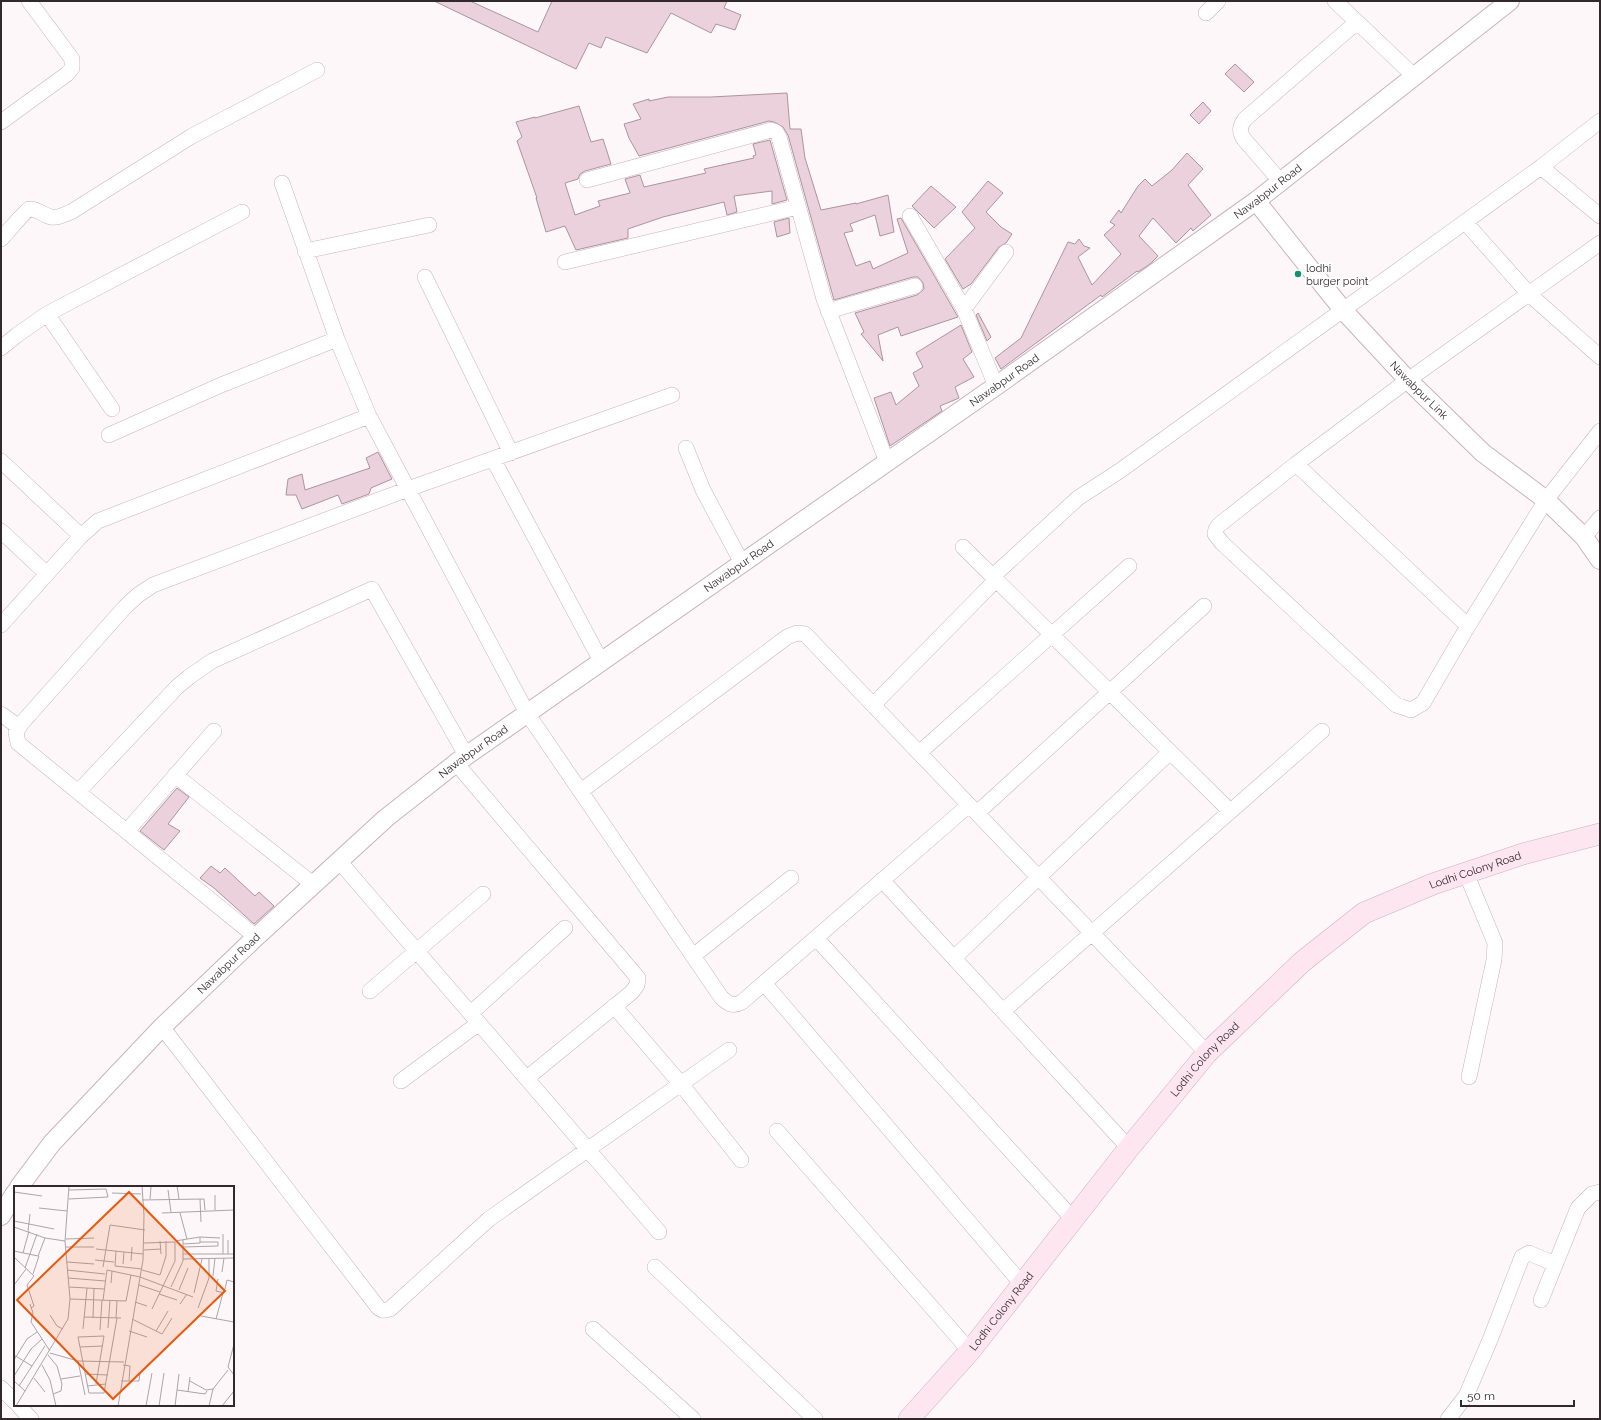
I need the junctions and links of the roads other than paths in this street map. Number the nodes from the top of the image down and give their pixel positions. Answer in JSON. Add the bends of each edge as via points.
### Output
{"nodes":[{"id":1,"x":1218,"y":1,"type":"edge"},
{"id":2,"x":1334,"y":1,"type":"edge"},
{"id":3,"x":1510,"y":1,"type":"edge"},
{"id":4,"x":33,"y":2,"type":"edge"},
{"id":5,"x":1206,"y":13,"type":"dead end"},
{"id":6,"x":1357,"y":22,"type":"junction"},
{"id":7,"x":317,"y":70,"type":"dead end"},
{"id":8,"x":1414,"y":76,"type":"junction"},
{"id":9,"x":1600,"y":121,"type":"edge"},
{"id":10,"x":1,"y":122,"type":"edge"},
{"id":11,"x":1541,"y":167,"type":"junction"},
{"id":12,"x":587,"y":180,"type":"dead end"},
{"id":13,"x":1281,"y":182,"type":"junction"},
{"id":14,"x":282,"y":183,"type":"dead end"},
{"id":15,"x":1256,"y":201,"type":"junction"},
{"id":16,"x":798,"y":206,"type":"junction"},
{"id":17,"x":242,"y":212,"type":"dead end"},
{"id":18,"x":910,"y":216,"type":"dead end"},
{"id":19,"x":1600,"y":216,"type":"edge"},
{"id":20,"x":1466,"y":222,"type":"junction"},
{"id":21,"x":429,"y":225,"type":"dead end"},
{"id":22,"x":1,"y":239,"type":"edge"},
{"id":23,"x":1600,"y":243,"type":"edge"},
{"id":24,"x":305,"y":251,"type":"junction"},
{"id":25,"x":1006,"y":252,"type":"dead end"},
{"id":26,"x":565,"y":262,"type":"dead end"},
{"id":27,"x":425,"y":277,"type":"dead end"},
{"id":28,"x":915,"y":286,"type":"dead end"},
{"id":29,"x":1529,"y":294,"type":"junction"},
{"id":30,"x":964,"y":309,"type":"junction"},
{"id":31,"x":1343,"y":310,"type":"junction"},
{"id":32,"x":828,"y":311,"type":"junction"},
{"id":33,"x":47,"y":314,"type":"junction"},
{"id":34,"x":337,"y":339,"type":"junction"},
{"id":35,"x":1,"y":348,"type":"edge"},
{"id":36,"x":1600,"y":357,"type":"edge"},
{"id":37,"x":1408,"y":380,"type":"junction"},
{"id":38,"x":996,"y":386,"type":"junction"},
{"id":39,"x":672,"y":395,"type":"dead end"},
{"id":40,"x":112,"y":409,"type":"dead end"},
{"id":41,"x":369,"y":416,"type":"junction"},
{"id":42,"x":1600,"y":431,"type":"edge"},
{"id":43,"x":109,"y":435,"type":"dead end"},
{"id":44,"x":686,"y":448,"type":"dead end"},
{"id":45,"x":511,"y":453,"type":"junction"},
{"id":46,"x":493,"y":459,"type":"junction"},
{"id":47,"x":1,"y":461,"type":"edge"},
{"id":48,"x":887,"y":462,"type":"junction"},
{"id":49,"x":1296,"y":464,"type":"junction"},
{"id":50,"x":408,"y":489,"type":"junction"},
{"id":51,"x":1546,"y":500,"type":"junction"},
{"id":52,"x":1600,"y":518,"type":"edge"},
{"id":53,"x":1,"y":531,"type":"edge"},
{"id":54,"x":81,"y":536,"type":"junction"},
{"id":55,"x":1584,"y":537,"type":"junction"},
{"id":56,"x":963,"y":547,"type":"dead end"},
{"id":57,"x":1600,"y":560,"type":"edge"},
{"id":58,"x":742,"y":563,"type":"junction"},
{"id":59,"x":1128,"y":566,"type":"dead end"},
{"id":60,"x":47,"y":574,"type":"junction"},
{"id":61,"x":994,"y":578,"type":"junction"},
{"id":62,"x":1204,"y":606,"type":"dead end"},
{"id":63,"x":1,"y":625,"type":"edge"},
{"id":64,"x":1468,"y":626,"type":"junction"},
{"id":65,"x":1052,"y":635,"type":"junction"},
{"id":66,"x":601,"y":661,"type":"junction"},
{"id":67,"x":1110,"y":692,"type":"junction"},
{"id":68,"x":873,"y":705,"type":"junction"},
{"id":69,"x":527,"y":713,"type":"junction"},
{"id":70,"x":1,"y":714,"type":"edge"},
{"id":71,"x":19,"y":727,"type":"junction"},
{"id":72,"x":214,"y":731,"type":"dead end"},
{"id":73,"x":1322,"y":731,"type":"dead end"},
{"id":74,"x":1170,"y":752,"type":"junction"},
{"id":75,"x":919,"y":753,"type":"junction"},
{"id":76,"x":461,"y":759,"type":"junction"},
{"id":77,"x":175,"y":775,"type":"junction"},
{"id":78,"x":581,"y":791,"type":"junction"},
{"id":79,"x":78,"y":792,"type":"junction"},
{"id":80,"x":973,"y":809,"type":"junction"},
{"id":81,"x":1230,"y":811,"type":"junction"},
{"id":82,"x":127,"y":832,"type":"junction"},
{"id":83,"x":1600,"y":834,"type":"edge"},
{"id":84,"x":340,"y":861,"type":"junction"},
{"id":85,"x":1466,"y":873,"type":"junction"},
{"id":86,"x":1038,"y":877,"type":"junction"},
{"id":87,"x":791,"y":878,"type":"dead end"},
{"id":88,"x":882,"y":880,"type":"junction"},
{"id":89,"x":314,"y":885,"type":"junction"},
{"id":90,"x":484,"y":894,"type":"dead end"},
{"id":91,"x":565,"y":928,"type":"dead end"},
{"id":92,"x":1092,"y":933,"type":"junction"},
{"id":93,"x":256,"y":936,"type":"junction"},
{"id":94,"x":816,"y":938,"type":"junction"},
{"id":95,"x":417,"y":951,"type":"junction"},
{"id":96,"x":693,"y":956,"type":"junction"},
{"id":97,"x":954,"y":958,"type":"junction"},
{"id":98,"x":764,"y":983,"type":"junction"},
{"id":99,"x":370,"y":991,"type":"dead end"},
{"id":100,"x":614,"y":1006,"type":"junction"},
{"id":101,"x":1003,"y":1011,"type":"junction"},
{"id":102,"x":475,"y":1018,"type":"junction"},
{"id":103,"x":162,"y":1027,"type":"junction"},
{"id":104,"x":729,"y":1050,"type":"dead end"},
{"id":105,"x":1207,"y":1053,"type":"junction"},
{"id":106,"x":1469,"y":1077,"type":"dead end"},
{"id":107,"x":527,"y":1078,"type":"junction"},
{"id":108,"x":401,"y":1082,"type":"dead end"},
{"id":109,"x":681,"y":1084,"type":"junction"},
{"id":110,"x":777,"y":1130,"type":"dead end"},
{"id":111,"x":1128,"y":1148,"type":"junction"},
{"id":112,"x":588,"y":1149,"type":"junction"},
{"id":113,"x":740,"y":1160,"type":"dead end"},
{"id":114,"x":20,"y":1186,"type":"edge"},
{"id":115,"x":1600,"y":1192,"type":"edge"},
{"id":116,"x":14,"y":1195,"type":"edge"},
{"id":117,"x":1,"y":1216,"type":"edge"},
{"id":118,"x":1073,"y":1219,"type":"junction"},
{"id":119,"x":659,"y":1232,"type":"dead end"},
{"id":120,"x":1555,"y":1264,"type":"junction"},
{"id":121,"x":655,"y":1267,"type":"dead end"},
{"id":122,"x":1022,"y":1284,"type":"junction"},
{"id":123,"x":1541,"y":1300,"type":"dead end"},
{"id":124,"x":593,"y":1329,"type":"dead end"},
{"id":125,"x":970,"y":1351,"type":"junction"},
{"id":126,"x":1,"y":1388,"type":"edge"},
{"id":127,"x":14,"y":1401,"type":"edge"},
{"id":128,"x":19,"y":1406,"type":"edge"},
{"id":129,"x":31,"y":1419,"type":"edge"},
{"id":130,"x":693,"y":1419,"type":"edge"},
{"id":131,"x":815,"y":1419,"type":"edge"},
{"id":132,"x":909,"y":1419,"type":"edge"},
{"id":133,"x":1448,"y":1419,"type":"edge"}],
"edges":[{"from":1,"to":5,"type":"street"},
{"from":2,"to":6,"type":"street"},
{"from":3,"to":8,"type":"street","name":"Nawabpur Road"},
{"from":4,"to":10,"type":"street","via":[[72,59],[72,68]]},
{"from":6,"to":8,"type":"street"},
{"from":6,"to":13,"type":"street","via":[[1245,119],[1240,128],[1240,133]]},
{"from":7,"to":22,"type":"street","via":[[192,136],[71,212],[56,218],[29,209]]},
{"from":8,"to":13,"type":"street","name":"Nawabpur Road"},
{"from":9,"to":11,"type":"street"},
{"from":11,"to":19,"type":"street"},
{"from":11,"to":20,"type":"street"},
{"from":12,"to":16,"type":"street","via":[[771,130],[779,137]]},
{"from":13,"to":15,"type":"street","name":"Nawabpur Road"},
{"from":14,"to":24,"type":"street"},
{"from":15,"to":31,"type":"street","name":"Nawabpur Link"},
{"from":15,"to":38,"type":"street","name":"Nawabpur Road"},
{"from":16,"to":26,"type":"street"},
{"from":16,"to":32,"type":"street"},
{"from":17,"to":33,"type":"street"},
{"from":18,"to":30,"type":"street"},
{"from":20,"to":29,"type":"street"},
{"from":20,"to":31,"type":"street"},
{"from":21,"to":24,"type":"street"},
{"from":23,"to":29,"type":"street"},
{"from":24,"to":34,"type":"street"},
{"from":25,"to":30,"type":"street"},
{"from":27,"to":45,"type":"street"},
{"from":28,"to":32,"type":"street"},
{"from":29,"to":36,"type":"street"},
{"from":29,"to":37,"type":"street"},
{"from":30,"to":38,"type":"street"},
{"from":31,"to":37,"type":"street","name":"Nawabpur Link"},
{"from":31,"to":61,"type":"street","via":[[1121,470],[1078,498]]},
{"from":32,"to":48,"type":"street"},
{"from":33,"to":35,"type":"street"},
{"from":33,"to":40,"type":"street"},
{"from":34,"to":41,"type":"street"},
{"from":34,"to":43,"type":"street","via":[[221,385]]},
{"from":37,"to":49,"type":"street"},
{"from":37,"to":51,"type":"street","name":"Nawabpur Link","via":[[1483,453]]},
{"from":38,"to":48,"type":"street","name":"Nawabpur Road"},
{"from":39,"to":45,"type":"street"},
{"from":41,"to":50,"type":"street"},
{"from":41,"to":54,"type":"street","via":[[98,522]]},
{"from":42,"to":51,"type":"street"},
{"from":44,"to":58,"type":"street","via":[[703,490]]},
{"from":45,"to":46,"type":"street"},
{"from":46,"to":50,"type":"street"},
{"from":46,"to":66,"type":"street"},
{"from":47,"to":54,"type":"street"},
{"from":48,"to":58,"type":"street","name":"Nawabpur Road"},
{"from":49,"to":64,"type":"street"},
{"from":49,"to":64,"type":"street","via":[[1219,525],[1215,534],[1222,543],[1402,708],[1411,710],[1423,703]]},
{"from":50,"to":69,"type":"street"},
{"from":50,"to":71,"type":"street","via":[[153,585],[125,608]]},
{"from":51,"to":55,"type":"street","name":"Nawabpur Link"},
{"from":51,"to":64,"type":"street"},
{"from":52,"to":55,"type":"street"},
{"from":53,"to":60,"type":"street"},
{"from":54,"to":60,"type":"street"},
{"from":55,"to":57,"type":"street","name":"Nawabpur Link"},
{"from":56,"to":61,"type":"street"},
{"from":58,"to":66,"type":"street","name":"Nawabpur Road"},
{"from":59,"to":65,"type":"street"},
{"from":60,"to":63,"type":"street"},
{"from":61,"to":65,"type":"street"},
{"from":61,"to":68,"type":"street"},
{"from":62,"to":67,"type":"street"},
{"from":65,"to":67,"type":"street"},
{"from":65,"to":75,"type":"street"},
{"from":66,"to":69,"type":"street","name":"Nawabpur Road"},
{"from":67,"to":74,"type":"street"},
{"from":67,"to":80,"type":"street"},
{"from":68,"to":75,"type":"street"},
{"from":68,"to":78,"type":"street","via":[[805,634],[797,633],[781,642]]},
{"from":69,"to":76,"type":"street","name":"Nawabpur Road"},
{"from":69,"to":78,"type":"street"},
{"from":70,"to":71,"type":"street"},
{"from":71,"to":79,"type":"street","via":[[16,732],[18,743]]},
{"from":72,"to":77,"type":"street"},
{"from":73,"to":81,"type":"street"},
{"from":74,"to":81,"type":"street"},
{"from":74,"to":86,"type":"street"},
{"from":75,"to":80,"type":"street"},
{"from":76,"to":79,"type":"street","via":[[372,589],[212,661],[177,687]]},
{"from":76,"to":84,"type":"street","name":"Nawabpur Road","via":[[386,818]]},
{"from":76,"to":100,"type":"street","via":[[638,978],[632,992]]},
{"from":77,"to":82,"type":"street"},
{"from":77,"to":89,"type":"street"},
{"from":78,"to":96,"type":"street"},
{"from":79,"to":82,"type":"street"},
{"from":80,"to":86,"type":"street"},
{"from":80,"to":88,"type":"street"},
{"from":81,"to":92,"type":"street"},
{"from":82,"to":93,"type":"street"},
{"from":83,"to":85,"type":"main road","name":"Lodhi Colony Road","via":[[1526,853]]},
{"from":84,"to":89,"type":"street","name":"Nawabpur Road"},
{"from":84,"to":95,"type":"street"},
{"from":85,"to":105,"type":"main road","name":"Lodhi Colony Road","via":[[1364,913],[1302,962]]},
{"from":85,"to":106,"type":"street","via":[[1495,943],[1494,960]]},
{"from":86,"to":92,"type":"street"},
{"from":86,"to":97,"type":"street"},
{"from":87,"to":96,"type":"street"},
{"from":88,"to":94,"type":"street"},
{"from":88,"to":97,"type":"street"},
{"from":89,"to":93,"type":"street","name":"Nawabpur Road"},
{"from":90,"to":95,"type":"street"},
{"from":91,"to":102,"type":"street"},
{"from":92,"to":101,"type":"street"},
{"from":92,"to":105,"type":"street"},
{"from":93,"to":103,"type":"street","name":"Nawabpur Road"},
{"from":94,"to":98,"type":"street"},
{"from":94,"to":118,"type":"street"},
{"from":95,"to":99,"type":"street"},
{"from":95,"to":102,"type":"street"},
{"from":96,"to":98,"type":"street","via":[[721,997],[732,1005],[736,1006],[742,1002]]},
{"from":97,"to":101,"type":"street"},
{"from":98,"to":122,"type":"street"},
{"from":100,"to":107,"type":"street"},
{"from":100,"to":109,"type":"street"},
{"from":101,"to":111,"type":"street"},
{"from":102,"to":107,"type":"street"},
{"from":102,"to":108,"type":"street"},
{"from":103,"to":112,"type":"street","via":[[380,1310],[390,1309],[490,1219]]},
{"from":103,"to":114,"type":"street","name":"Nawabpur Road","via":[[52,1143]]},
{"from":104,"to":109,"type":"street"},
{"from":105,"to":111,"type":"main road","name":"Lodhi Colony Road"},
{"from":107,"to":112,"type":"street"},
{"from":109,"to":112,"type":"street"},
{"from":109,"to":113,"type":"street"},
{"from":110,"to":125,"type":"street"},
{"from":111,"to":118,"type":"main road","name":"Lodhi Colony Road"},
{"from":112,"to":119,"type":"street"},
{"from":115,"to":120,"type":"street","via":[[1592,1194],[1578,1208]]},
{"from":116,"to":117,"type":"street"},
{"from":118,"to":122,"type":"main road","name":"Lodhi Colony Road"},
{"from":120,"to":123,"type":"street"},
{"from":120,"to":133,"type":"street","via":[[1528,1253],[1522,1257],[1466,1396]]},
{"from":121,"to":131,"type":"street"},
{"from":122,"to":125,"type":"main road","name":"Lodhi Colony Road"},
{"from":124,"to":130,"type":"street"},
{"from":125,"to":132,"type":"main road","name":"Lodhi Colony Road"},
{"from":126,"to":127,"type":"street"},
{"from":128,"to":129,"type":"street"}]}
